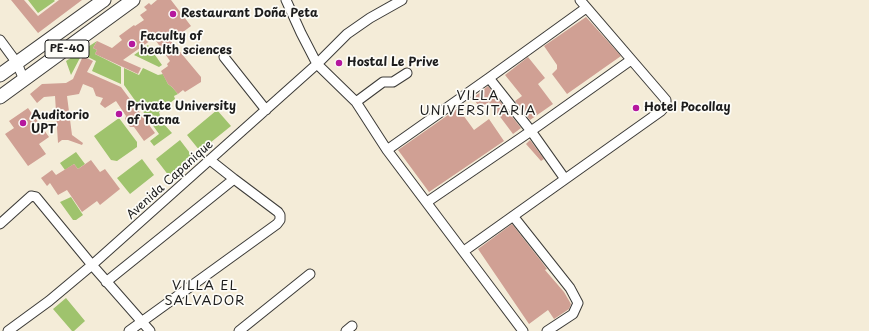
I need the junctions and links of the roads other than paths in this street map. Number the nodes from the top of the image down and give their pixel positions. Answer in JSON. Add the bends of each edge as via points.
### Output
{"nodes":[{"id":1,"x":104,"y":0,"type":"edge"},
{"id":2,"x":133,"y":0,"type":"edge"},
{"id":3,"x":286,"y":0,"type":"edge"},
{"id":4,"x":400,"y":0,"type":"edge"},
{"id":5,"x":580,"y":0,"type":"edge"},
{"id":6,"x":586,"y":8,"type":"junction"},
{"id":7,"x":0,"y":40,"type":"edge"},
{"id":8,"x":224,"y":57,"type":"dead end"},
{"id":9,"x":630,"y":60,"type":"junction"},
{"id":10,"x":18,"y":63,"type":"junction"},
{"id":11,"x":317,"y":64,"type":"junction"},
{"id":12,"x":407,"y":73,"type":"dead end"},
{"id":13,"x":0,"y":75,"type":"edge"},
{"id":14,"x":490,"y":78,"type":"junction"},
{"id":15,"x":24,"y":80,"type":"junction"},
{"id":16,"x":0,"y":97,"type":"edge"},
{"id":17,"x":356,"y":102,"type":"junction"},
{"id":18,"x":266,"y":110,"type":"junction"},
{"id":19,"x":531,"y":131,"type":"junction"},
{"id":20,"x":387,"y":150,"type":"junction"},
{"id":21,"x":210,"y":160,"type":"junction"},
{"id":22,"x":234,"y":179,"type":"junction"},
{"id":23,"x":565,"y":179,"type":"junction"},
{"id":24,"x":427,"y":202,"type":"junction"},
{"id":25,"x":513,"y":216,"type":"junction"},
{"id":26,"x":0,"y":224,"type":"edge"},
{"id":27,"x":464,"y":251,"type":"junction"},
{"id":28,"x":92,"y":265,"type":"junction"},
{"id":29,"x":310,"y":274,"type":"dead end"},
{"id":30,"x":106,"y":282,"type":"junction"},
{"id":31,"x":142,"y":322,"type":"junction"},
{"id":32,"x":8,"y":331,"type":"edge"},
{"id":33,"x":129,"y":331,"type":"edge"},
{"id":34,"x":150,"y":331,"type":"edge"},
{"id":35,"x":238,"y":331,"type":"edge"},
{"id":36,"x":523,"y":331,"type":"edge"},
{"id":37,"x":547,"y":331,"type":"edge"}],
"edges":[{"from":1,"to":10,"type":"highway","number":"PE-40"},
{"from":2,"to":15,"type":"highway","number":"PE-40"},
{"from":3,"to":11,"type":"street"},
{"from":4,"to":11,"type":"street","name":"Avenida Capanique","via":[[347,34]]},
{"from":5,"to":6,"type":"street"},
{"from":6,"to":9,"type":"street"},
{"from":6,"to":14,"type":"street"},
{"from":7,"to":10,"type":"street"},
{"from":8,"to":18,"type":"street"},
{"from":9,"to":19,"type":"street"},
{"from":9,"to":23,"type":"street","via":[[666,100],[666,105]]},
{"from":10,"to":13,"type":"highway","number":"PE-40"},
{"from":10,"to":15,"type":"street"},
{"from":11,"to":17,"type":"street"},
{"from":11,"to":18,"type":"street","name":"Avenida Capanique"},
{"from":12,"to":17,"type":"street","via":[[393,82],[383,82]]},
{"from":14,"to":19,"type":"street"},
{"from":14,"to":20,"type":"street"},
{"from":15,"to":16,"type":"highway","number":"PE-40"},
{"from":17,"to":20,"type":"street"},
{"from":18,"to":21,"type":"street","name":"Avenida Capanique"},
{"from":19,"to":23,"type":"street"},
{"from":19,"to":24,"type":"street"},
{"from":20,"to":24,"type":"street"},
{"from":21,"to":22,"type":"street"},
{"from":21,"to":28,"type":"street","name":"Avenida Capanique"},
{"from":22,"to":30,"type":"street"},
{"from":22,"to":31,"type":"street","via":[[278,212],[280,220]]},
{"from":23,"to":25,"type":"street"},
{"from":24,"to":27,"type":"street"},
{"from":25,"to":27,"type":"street"},
{"from":25,"to":37,"type":"street","via":[[570,288],[578,303],[573,314]]},
{"from":26,"to":28,"type":"street","via":[[31,196],[36,197]]},
{"from":27,"to":36,"type":"street"},
{"from":28,"to":30,"type":"street"},
{"from":28,"to":32,"type":"street","name":"Avenida Capanique"},
{"from":29,"to":35,"type":"street"},
{"from":30,"to":31,"type":"street"},
{"from":31,"to":33,"type":"street"},
{"from":31,"to":34,"type":"street"}]}
